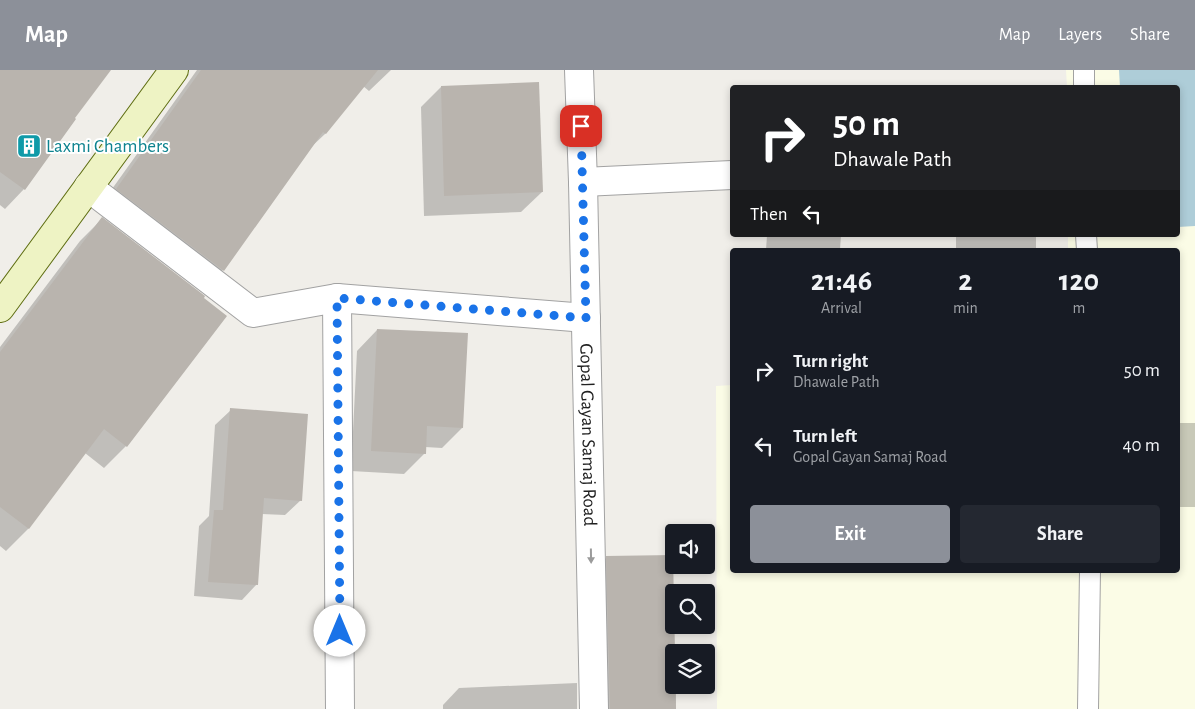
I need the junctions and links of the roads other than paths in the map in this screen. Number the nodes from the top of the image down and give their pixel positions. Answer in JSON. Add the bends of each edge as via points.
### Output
{"nodes":[{"id":1,"x":174,"y":70,"type":"edge"},
{"id":2,"x":579,"y":70,"type":"edge"},
{"id":3,"x":1084,"y":70,"type":"edge"},
{"id":4,"x":1084,"y":85,"type":"edge"},
{"id":5,"x":730,"y":175,"type":"edge"},
{"id":6,"x":583,"y":182,"type":"junction"},
{"id":7,"x":88,"y":187,"type":"junction"},
{"id":8,"x":337,"y":298,"type":"junction"},
{"id":9,"x":0,"y":308,"type":"edge"},
{"id":10,"x":586,"y":318,"type":"junction"},
{"id":11,"x":1090,"y":573,"type":"edge"},
{"id":12,"x":340,"y":709,"type":"edge"},
{"id":13,"x":594,"y":709,"type":"edge"},
{"id":14,"x":1088,"y":709,"type":"edge"}],
"edges":[{"from":1,"to":7,"type":"main road"},
{"from":2,"to":6,"type":"street","name":"Gopal Gayan Samaj Road"},
{"from":3,"to":4,"type":"lane"},
{"from":5,"to":6,"type":"street"},
{"from":6,"to":10,"type":"street","name":"Gopal Gayan Samaj Road"},
{"from":7,"to":8,"type":"street","via":[[253,313]]},
{"from":7,"to":9,"type":"main road"},
{"from":8,"to":10,"type":"street"},
{"from":8,"to":12,"type":"street"},
{"from":10,"to":13,"type":"street","name":"Gopal Gayan Samaj Road","one_way":true},
{"from":11,"to":14,"type":"lane"}]}
